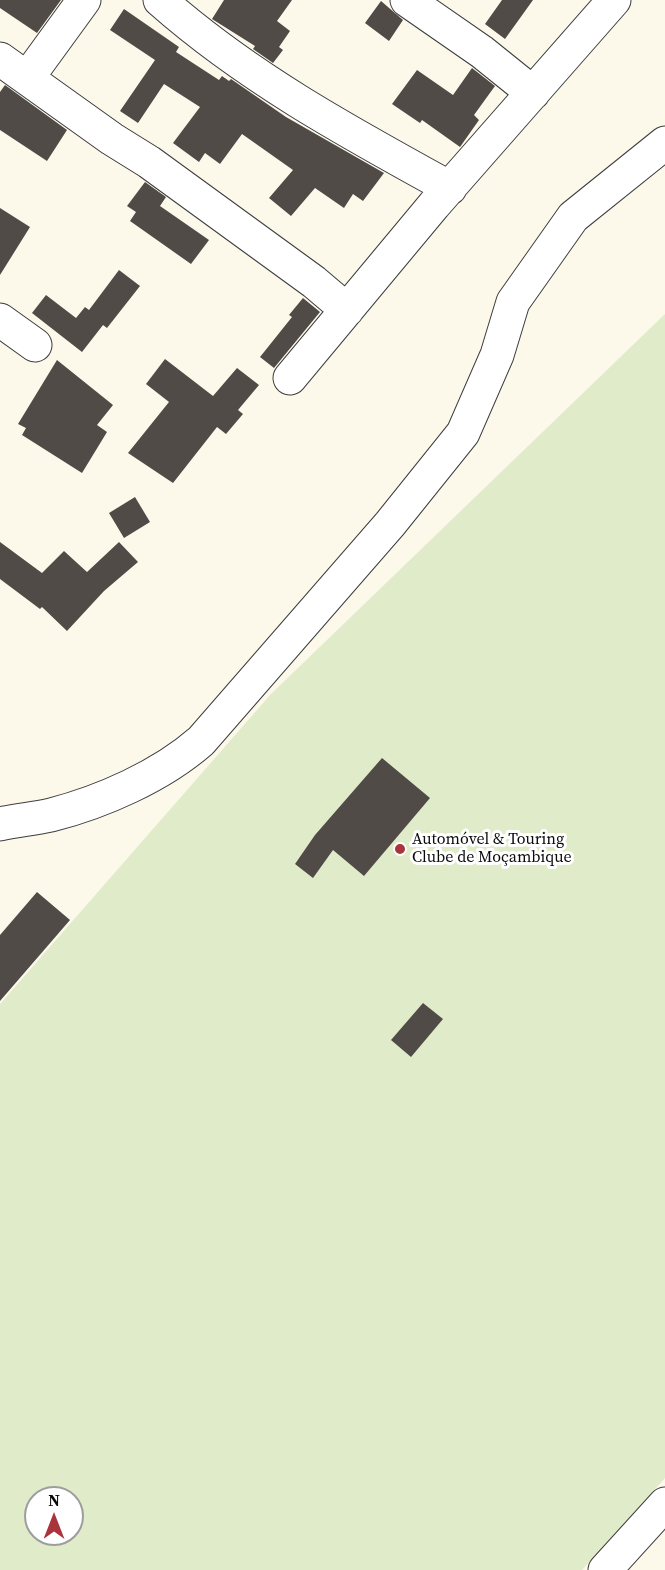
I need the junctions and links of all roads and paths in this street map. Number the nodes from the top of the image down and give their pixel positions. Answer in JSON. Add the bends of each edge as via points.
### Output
{"nodes":[{"id":1,"x":84,"y":0,"type":"edge"},
{"id":2,"x":160,"y":0,"type":"edge"},
{"id":3,"x":407,"y":0,"type":"edge"},
{"id":4,"x":614,"y":0,"type":"edge"},
{"id":5,"x":0,"y":59,"type":"edge"},
{"id":6,"x":28,"y":77,"type":"junction"},
{"id":7,"x":533,"y":93,"type":"junction"},
{"id":8,"x":665,"y":143,"type":"edge"},
{"id":9,"x":450,"y":188,"type":"junction"},
{"id":10,"x":346,"y":310,"type":"junction"},
{"id":11,"x":0,"y":320,"type":"edge"},
{"id":12,"x":35,"y":345,"type":"dead end"},
{"id":13,"x":290,"y":378,"type":"dead end"},
{"id":14,"x":0,"y":825,"type":"edge"},
{"id":15,"x":665,"y":1504,"type":"edge"},
{"id":16,"x":605,"y":1570,"type":"edge"}],
"edges":[{"from":1,"to":6,"type":"street"},
{"from":2,"to":9,"type":"street","via":[[195,31],[285,95]]},
{"from":3,"to":7,"type":"street"},
{"from":4,"to":7,"type":"street"},
{"from":5,"to":6,"type":"street"},
{"from":6,"to":10,"type":"street","via":[[314,282]]},
{"from":7,"to":9,"type":"street"},
{"from":8,"to":14,"type":"street","via":[[573,217],[513,302],[496,355],[463,433],[390,524],[201,741],[177,762],[135,785],[52,815]]},
{"from":9,"to":10,"type":"street"},
{"from":10,"to":13,"type":"street"},
{"from":11,"to":12,"type":"street"},
{"from":15,"to":16,"type":"street"}]}
